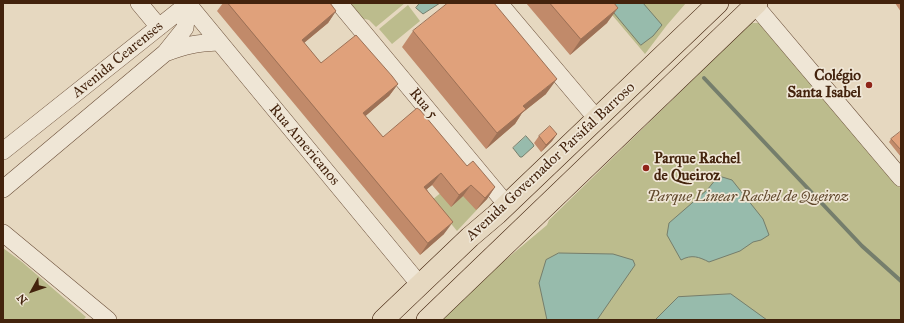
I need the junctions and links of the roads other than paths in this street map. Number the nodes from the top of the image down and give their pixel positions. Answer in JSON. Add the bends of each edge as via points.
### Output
{"nodes":[{"id":1,"x":139,"y":3,"type":"edge"},
{"id":2,"x":188,"y":3,"type":"edge"},
{"id":3,"x":339,"y":3,"type":"edge"},
{"id":4,"x":499,"y":3,"type":"edge"},
{"id":5,"x":718,"y":3,"type":"edge"},
{"id":6,"x":755,"y":4,"type":"edge"},
{"id":7,"x":159,"y":27,"type":"junction"},
{"id":8,"x":218,"y":42,"type":"junction"},
{"id":9,"x":165,"y":53,"type":"junction"},
{"id":10,"x":597,"y":119,"type":"junction"},
{"id":11,"x":3,"y":151,"type":"edge"},
{"id":12,"x":901,"y":178,"type":"edge"},
{"id":13,"x":3,"y":189,"type":"edge"},
{"id":14,"x":502,"y":210,"type":"junction"},
{"id":15,"x":3,"y":233,"type":"edge"},
{"id":16,"x":420,"y":285,"type":"junction"},
{"id":17,"x":108,"y":320,"type":"edge"},
{"id":18,"x":383,"y":320,"type":"edge"},
{"id":19,"x":395,"y":320,"type":"edge"},
{"id":20,"x":427,"y":320,"type":"edge"}],
"edges":[{"from":1,"to":7,"type":"street"},
{"from":2,"to":7,"type":"street","name":"Avenida Cearenses"},
{"from":2,"to":8,"type":"street","name":"Rua Americanos"},
{"from":2,"to":9,"type":"street","name":"Avenida Cearenses","via":[[185,28]]},
{"from":3,"to":14,"type":"street","name":"Rua 5"},
{"from":4,"to":10,"type":"street"},
{"from":5,"to":10,"type":"main road","name":"Avenida Governador Parsifal Barroso"},
{"from":6,"to":12,"type":"street"},
{"from":6,"to":20,"type":"main road","name":"Avenida Governador Parsifal Barroso"},
{"from":7,"to":11,"type":"street","name":"Avenida Cearenses"},
{"from":8,"to":9,"type":"street","name":"Avenida Cearenses","via":[[183,46]]},
{"from":8,"to":16,"type":"street","name":"Rua Americanos"},
{"from":9,"to":13,"type":"street","name":"Avenida Cearenses"},
{"from":10,"to":14,"type":"main road","name":"Avenida Governador Parsifal Barroso"},
{"from":14,"to":16,"type":"main road","name":"Avenida Governador Parsifal Barroso"},
{"from":14,"to":19,"type":"main road","via":[[477,243]]},
{"from":15,"to":17,"type":"street"},
{"from":16,"to":18,"type":"main road","name":"Avenida Governador Parsifal Barroso"}]}
